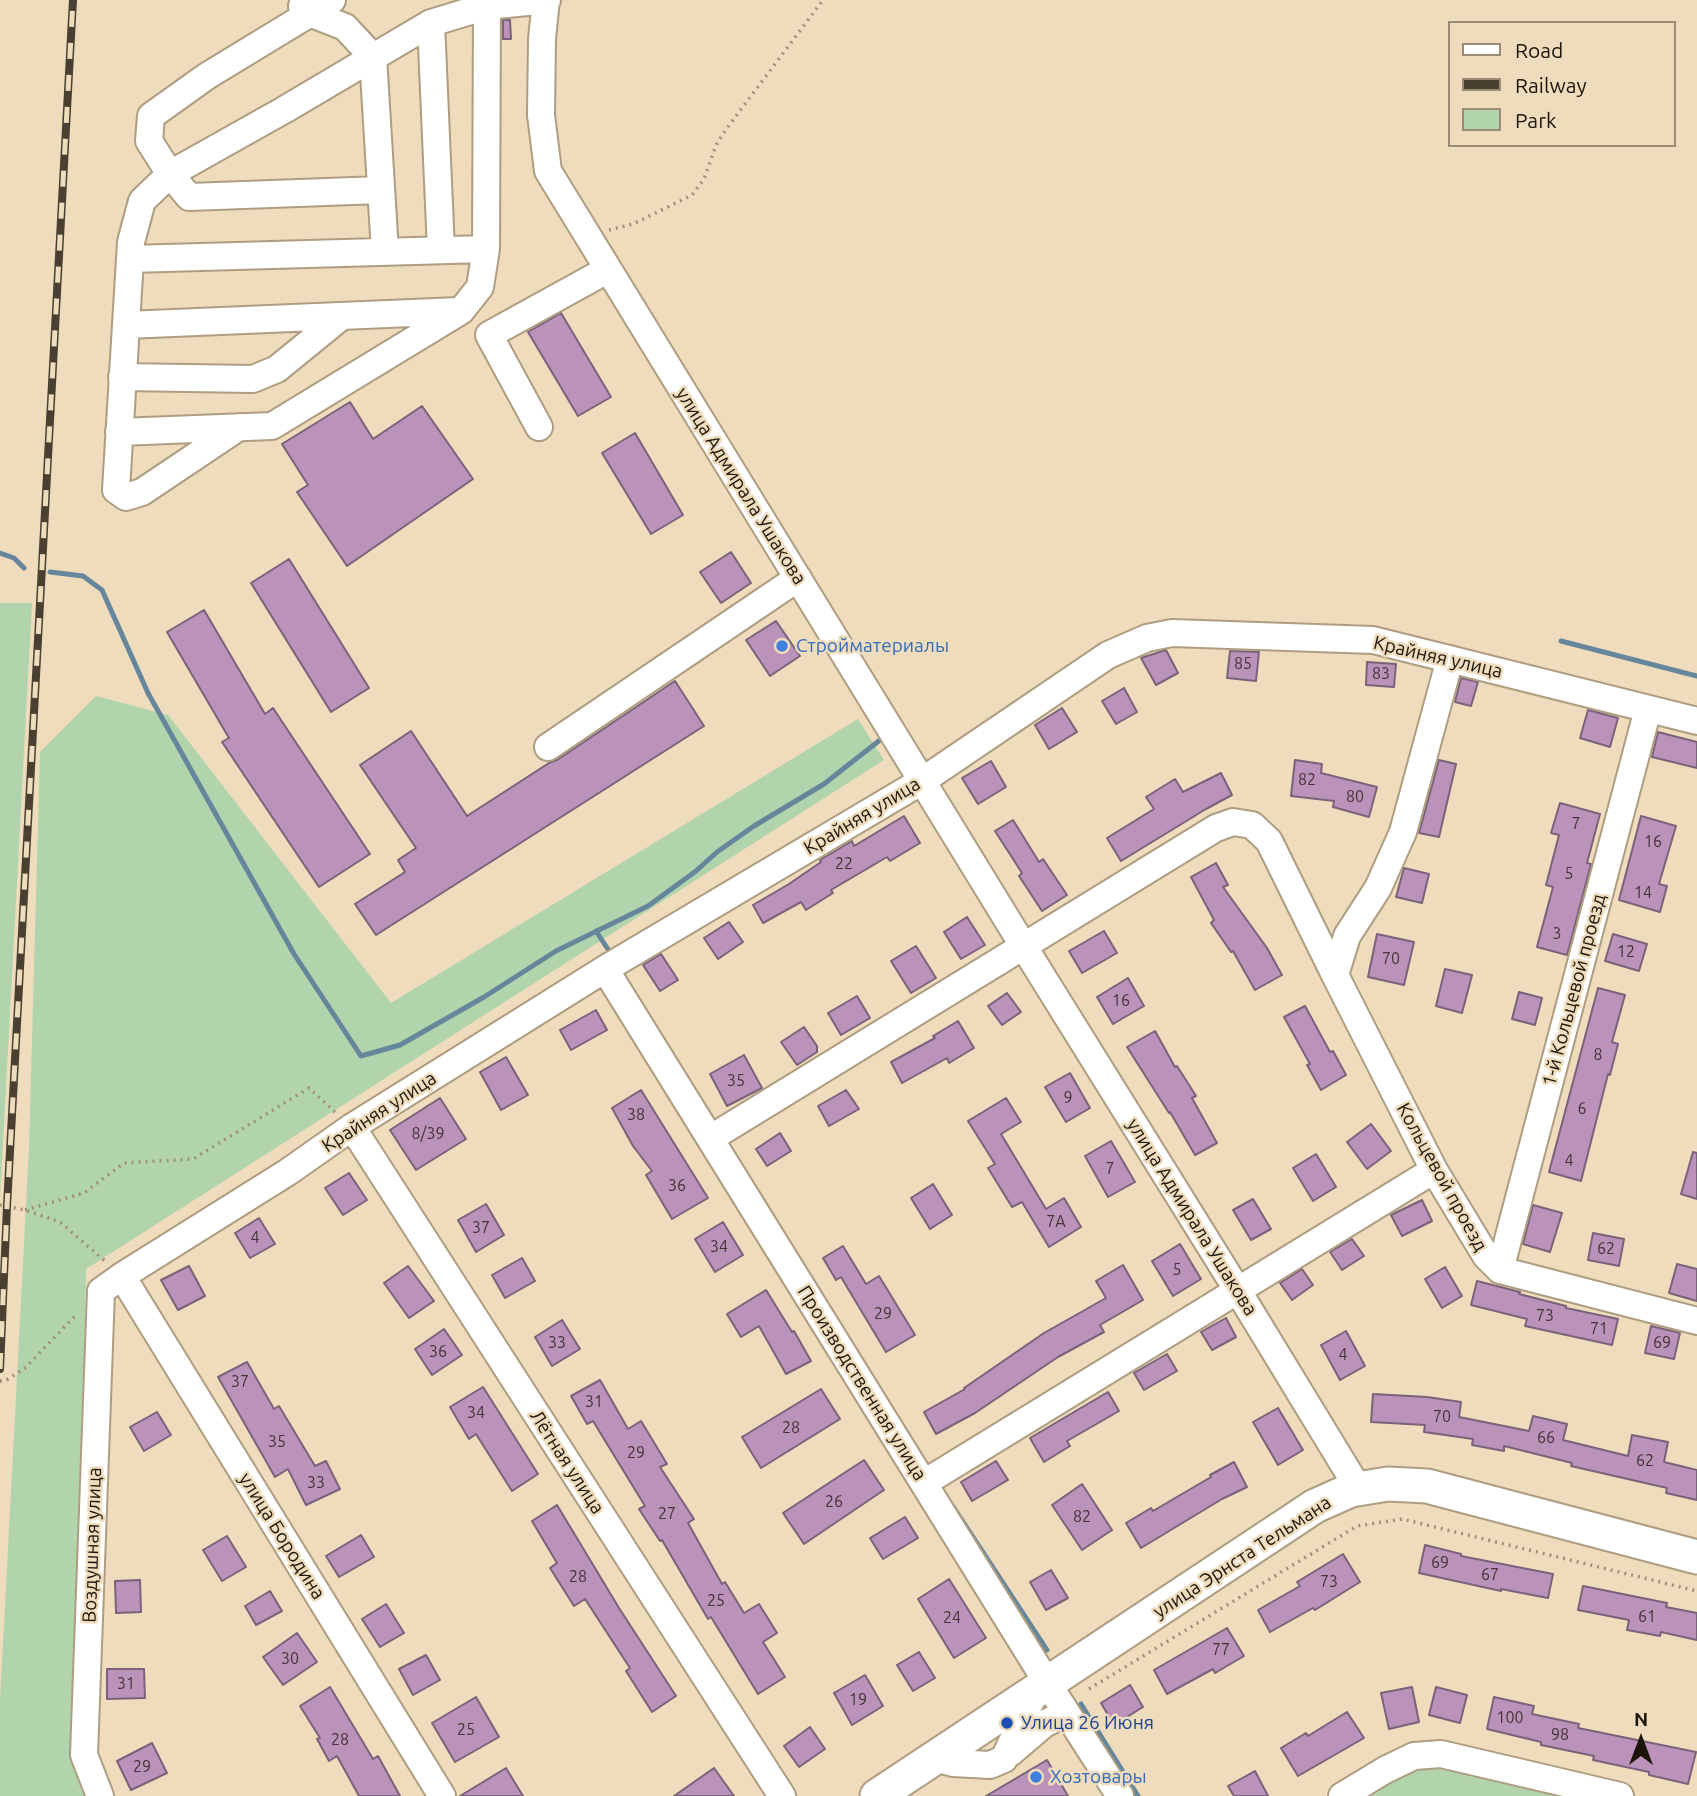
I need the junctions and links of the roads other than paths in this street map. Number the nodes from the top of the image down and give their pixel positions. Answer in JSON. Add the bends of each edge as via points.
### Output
{"nodes":[{"id":1,"x":332,"y":0,"type":"edge"},
{"id":2,"x":546,"y":0,"type":"edge"},
{"id":3,"x":487,"y":6,"type":"junction"},
{"id":4,"x":302,"y":7,"type":"edge"},
{"id":5,"x":430,"y":23,"type":"junction"},
{"id":6,"x":373,"y":57,"type":"junction"},
{"id":7,"x":170,"y":174,"type":"junction"},
{"id":8,"x":381,"y":190,"type":"junction"},
{"id":9,"x":486,"y":249,"type":"junction"},
{"id":10,"x":441,"y":250,"type":"junction"},
{"id":11,"x":385,"y":252,"type":"junction"},
{"id":12,"x":130,"y":259,"type":"junction"},
{"id":13,"x":607,"y":270,"type":"junction"},
{"id":14,"x":461,"y":312,"type":"junction"},
{"id":15,"x":342,"y":316,"type":"junction"},
{"id":16,"x":126,"y":325,"type":"junction"},
{"id":17,"x":122,"y":377,"type":"junction"},
{"id":18,"x":239,"y":427,"type":"junction"},
{"id":19,"x":539,"y":427,"type":"dead end"},
{"id":20,"x":118,"y":432,"type":"junction"},
{"id":21,"x":798,"y":578,"type":"junction"},
{"id":22,"x":1450,"y":659,"type":"junction"},
{"id":23,"x":1648,"y":709,"type":"junction"},
{"id":24,"x":1697,"y":721,"type":"edge"},
{"id":25,"x":548,"y":747,"type":"dead end"},
{"id":26,"x":922,"y":781,"type":"junction"},
{"id":27,"x":1024,"y":947,"type":"junction"},
{"id":28,"x":605,"y":969,"type":"junction"},
{"id":29,"x":1335,"y":975,"type":"junction"},
{"id":30,"x":352,"y":1127,"type":"junction"},
{"id":31,"x":711,"y":1138,"type":"junction"},
{"id":32,"x":1434,"y":1170,"type":"junction"},
{"id":33,"x":1500,"y":1270,"type":"junction"},
{"id":34,"x":111,"y":1283,"type":"junction"},
{"id":35,"x":1238,"y":1290,"type":"junction"},
{"id":36,"x":1697,"y":1321,"type":"edge"},
{"id":37,"x":924,"y":1483,"type":"junction"},
{"id":38,"x":1357,"y":1488,"type":"junction"},
{"id":39,"x":1697,"y":1558,"type":"edge"},
{"id":40,"x":1052,"y":1699,"type":"junction"},
{"id":41,"x":935,"y":1758,"type":"junction"},
{"id":42,"x":1004,"y":1759,"type":"junction"},
{"id":43,"x":1583,"y":1791,"type":"edge"},
{"id":44,"x":100,"y":1796,"type":"edge"},
{"id":45,"x":442,"y":1796,"type":"edge"},
{"id":46,"x":782,"y":1796,"type":"edge"},
{"id":47,"x":877,"y":1796,"type":"edge"},
{"id":48,"x":1120,"y":1796,"type":"edge"},
{"id":49,"x":1342,"y":1796,"type":"edge"},
{"id":50,"x":1620,"y":1796,"type":"edge"}],
"edges":[{"from":1,"to":4,"type":"street"},
{"from":2,"to":3,"type":"street"},
{"from":2,"to":13,"type":"street","name":"улица Адмирала Ушакова","via":[[541,115],[548,172]]},
{"from":3,"to":5,"type":"street"},
{"from":3,"to":9,"type":"street"},
{"from":4,"to":6,"type":"street","via":[[345,27]]},
{"from":4,"to":7,"type":"street","via":[[151,116],[149,141]]},
{"from":5,"to":6,"type":"street"},
{"from":5,"to":10,"type":"street"},
{"from":6,"to":7,"type":"street"},
{"from":6,"to":8,"type":"street"},
{"from":7,"to":8,"type":"street","via":[[190,197]]},
{"from":7,"to":12,"type":"street","via":[[142,201]]},
{"from":8,"to":11,"type":"street"},
{"from":9,"to":10,"type":"street"},
{"from":9,"to":14,"type":"street","via":[[480,287]]},
{"from":10,"to":11,"type":"street"},
{"from":11,"to":12,"type":"street"},
{"from":12,"to":16,"type":"street"},
{"from":13,"to":19,"type":"street","via":[[489,335]]},
{"from":13,"to":21,"type":"street","name":"улица Адмирала Ушакова"},
{"from":14,"to":15,"type":"street"},
{"from":14,"to":18,"type":"street","via":[[272,426]]},
{"from":15,"to":16,"type":"street"},
{"from":15,"to":17,"type":"street","via":[[277,369],[253,379]]},
{"from":16,"to":17,"type":"street"},
{"from":17,"to":20,"type":"street"},
{"from":18,"to":20,"type":"street"},
{"from":18,"to":20,"type":"street","via":[[142,492],[126,497],[116,490]]},
{"from":21,"to":25,"type":"street"},
{"from":21,"to":26,"type":"street","name":"улица Адмирала Ушакова"},
{"from":22,"to":23,"type":"street","name":"Крайняя улица"},
{"from":22,"to":26,"type":"street","name":"Крайняя улица","via":[[1373,640],[1172,633],[1147,638],[1108,654]]},
{"from":22,"to":29,"type":"street","via":[[1403,832],[1378,888],[1347,936]]},
{"from":23,"to":24,"type":"street","name":"Крайняя улица"},
{"from":23,"to":33,"type":"street","name":"1-й Кольцевой проезд"},
{"from":26,"to":27,"type":"street","name":"улица Адмирала Ушакова"},
{"from":26,"to":28,"type":"street","name":"Крайняя улица"},
{"from":27,"to":29,"type":"street","name":"Кольцевой проезд","via":[[1216,828],[1233,822],[1252,825],[1269,841]]},
{"from":27,"to":31,"type":"street"},
{"from":27,"to":35,"type":"street","name":"улица Адмирала Ушакова"},
{"from":28,"to":30,"type":"street","name":"Крайняя улица"},
{"from":28,"to":31,"type":"street","name":"Производственная улица"},
{"from":29,"to":32,"type":"street","name":"Кольцевой проезд"},
{"from":30,"to":34,"type":"street","name":"Крайняя улица"},
{"from":30,"to":46,"type":"street","name":"Лётная улица"},
{"from":31,"to":37,"type":"street","name":"Производственная улица"},
{"from":32,"to":33,"type":"street","name":"Кольцевой проезд","via":[[1486,1256]]},
{"from":32,"to":35,"type":"street"},
{"from":33,"to":36,"type":"street","name":"Кольцевой проезд"},
{"from":34,"to":44,"type":"street","name":"Воздушная улица","via":[[84,1755]]},
{"from":34,"to":45,"type":"street","name":"улица Бородина"},
{"from":35,"to":37,"type":"street"},
{"from":35,"to":38,"type":"street","name":"улица Адмирала Ушакова"},
{"from":37,"to":40,"type":"street","name":"Производственная улица"},
{"from":38,"to":39,"type":"main road","name":"улица Эрнста Тельмана","via":[[1396,1483],[1427,1486]]},
{"from":38,"to":40,"type":"main road","name":"улица Эрнста Тельмана","via":[[1315,1506]]},
{"from":40,"to":41,"type":"main road"},
{"from":40,"to":42,"type":"street"},
{"from":40,"to":42,"type":"street","via":[[1044,1724]]},
{"from":40,"to":48,"type":"street","name":"Производственная улица"},
{"from":41,"to":42,"type":"street","via":[[990,1765]]},
{"from":41,"to":47,"type":"main road"},
{"from":43,"to":49,"type":"street","via":[[1440,1754],[1414,1756]]},
{"from":43,"to":50,"type":"street"}]}
